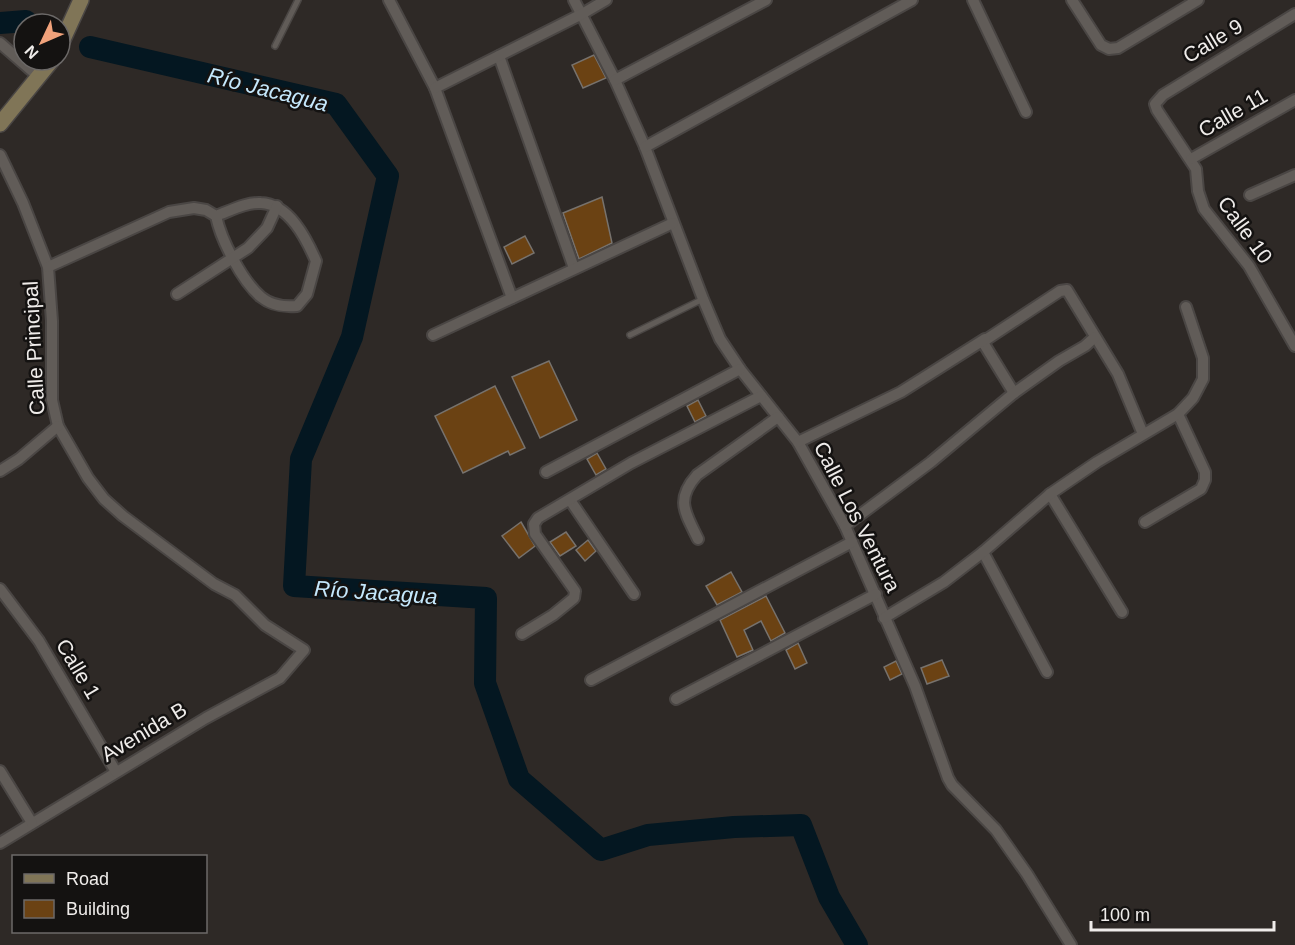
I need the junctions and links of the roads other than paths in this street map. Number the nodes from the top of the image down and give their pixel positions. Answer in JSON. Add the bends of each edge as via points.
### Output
{"nodes":[{"id":1,"x":81,"y":0,"type":"edge"},
{"id":2,"x":298,"y":0,"type":"edge"},
{"id":3,"x":389,"y":0,"type":"edge"},
{"id":4,"x":574,"y":0,"type":"edge"},
{"id":5,"x":606,"y":0,"type":"edge"},
{"id":6,"x":766,"y":0,"type":"edge"},
{"id":7,"x":912,"y":0,"type":"edge"},
{"id":8,"x":973,"y":0,"type":"edge"},
{"id":9,"x":1072,"y":0,"type":"edge"},
{"id":10,"x":1198,"y":0,"type":"edge"},
{"id":11,"x":1295,"y":14,"type":"edge"},
{"id":12,"x":582,"y":15,"type":"junction"},
{"id":13,"x":72,"y":20,"type":"edge"},
{"id":14,"x":0,"y":43,"type":"edge"},
{"id":15,"x":275,"y":46,"type":"dead end"},
{"id":16,"x":499,"y":56,"type":"junction"},
{"id":17,"x":43,"y":72,"type":"edge"},
{"id":18,"x":39,"y":77,"type":"junction"},
{"id":19,"x":615,"y":80,"type":"junction"},
{"id":20,"x":435,"y":88,"type":"junction"},
{"id":21,"x":1295,"y":100,"type":"edge"},
{"id":22,"x":1155,"y":104,"type":"joint"},
{"id":23,"x":1026,"y":111,"type":"dead end"},
{"id":24,"x":0,"y":124,"type":"edge"},
{"id":25,"x":645,"y":147,"type":"junction"},
{"id":26,"x":0,"y":155,"type":"edge"},
{"id":27,"x":1191,"y":159,"type":"junction"},
{"id":28,"x":1295,"y":175,"type":"edge"},
{"id":29,"x":1250,"y":195,"type":"dead end"},
{"id":30,"x":277,"y":206,"type":"junction"},
{"id":31,"x":216,"y":216,"type":"junction"},
{"id":32,"x":673,"y":223,"type":"junction"},
{"id":33,"x":233,"y":258,"type":"junction"},
{"id":34,"x":48,"y":267,"type":"junction"},
{"id":35,"x":574,"y":268,"type":"junction"},
{"id":36,"x":177,"y":294,"type":"dead end"},
{"id":37,"x":512,"y":297,"type":"junction"},
{"id":38,"x":703,"y":299,"type":"junction"},
{"id":39,"x":1186,"y":307,"type":"dead end"},
{"id":40,"x":630,"y":334,"type":"dead end"},
{"id":41,"x":433,"y":335,"type":"dead end"},
{"id":42,"x":1095,"y":337,"type":"junction"},
{"id":43,"x":985,"y":339,"type":"junction"},
{"id":44,"x":1295,"y":346,"type":"edge"},
{"id":45,"x":740,"y":369,"type":"junction"},
{"id":46,"x":1014,"y":393,"type":"junction"},
{"id":47,"x":761,"y":396,"type":"junction"},
{"id":48,"x":1178,"y":414,"type":"junction"},
{"id":49,"x":778,"y":417,"type":"junction"},
{"id":50,"x":58,"y":426,"type":"junction"},
{"id":51,"x":1143,"y":434,"type":"junction"},
{"id":52,"x":798,"y":442,"type":"junction"},
{"id":53,"x":0,"y":471,"type":"edge"},
{"id":54,"x":546,"y":472,"type":"dead end"},
{"id":55,"x":1050,"y":494,"type":"junction"},
{"id":56,"x":570,"y":500,"type":"junction"},
{"id":57,"x":1144,"y":522,"type":"dead end"},
{"id":58,"x":845,"y":526,"type":"junction"},
{"id":59,"x":698,"y":539,"type":"dead end"},
{"id":60,"x":852,"y":542,"type":"junction"},
{"id":61,"x":983,"y":552,"type":"junction"},
{"id":62,"x":0,"y":589,"type":"edge"},
{"id":63,"x":634,"y":594,"type":"dead end"},
{"id":64,"x":876,"y":594,"type":"junction"},
{"id":65,"x":1122,"y":612,"type":"dead end"},
{"id":66,"x":884,"y":618,"type":"junction"},
{"id":67,"x":522,"y":634,"type":"dead end"},
{"id":68,"x":303,"y":651,"type":"joint"},
{"id":69,"x":1047,"y":672,"type":"dead end"},
{"id":70,"x":591,"y":680,"type":"dead end"},
{"id":71,"x":676,"y":699,"type":"dead end"},
{"id":72,"x":0,"y":771,"type":"edge"},
{"id":73,"x":116,"y":772,"type":"junction"},
{"id":74,"x":32,"y":823,"type":"junction"},
{"id":75,"x":0,"y":843,"type":"edge"},
{"id":76,"x":1071,"y":945,"type":"edge"}],
"edges":[{"from":1,"to":13,"type":"street"},
{"from":2,"to":15,"type":"lane"},
{"from":3,"to":20,"type":"street"},
{"from":4,"to":12,"type":"street","name":"Calle Los Ventura"},
{"from":5,"to":12,"type":"street"},
{"from":6,"to":19,"type":"street"},
{"from":7,"to":25,"type":"street"},
{"from":8,"to":23,"type":"street"},
{"from":9,"to":10,"type":"street","via":[[1101,45],[1108,49],[1118,48]]},
{"from":11,"to":22,"type":"street","name":"Calle 9","via":[[1163,95]]},
{"from":12,"to":16,"type":"street"},
{"from":12,"to":19,"type":"street","name":"Calle Los Ventura"},
{"from":14,"to":18,"type":"street"},
{"from":16,"to":20,"type":"street"},
{"from":16,"to":35,"type":"street"},
{"from":17,"to":18,"type":"street"},
{"from":18,"to":24,"type":"street"},
{"from":19,"to":25,"type":"street","name":"Calle Los Ventura"},
{"from":20,"to":37,"type":"street"},
{"from":21,"to":27,"type":"street","name":"Calle 11"},
{"from":22,"to":27,"type":"street","name":"Calle 10"},
{"from":25,"to":32,"type":"street","name":"Calle Los Ventura"},
{"from":26,"to":34,"type":"street","name":"Calle Principal"},
{"from":27,"to":44,"type":"street","name":"Calle 10","via":[[1204,209],[1249,266]]},
{"from":28,"to":29,"type":"street"},
{"from":30,"to":31,"type":"street","via":[[260,202]]},
{"from":30,"to":33,"type":"street","via":[[261,236]]},
{"from":30,"to":33,"type":"street","via":[[298,229],[316,261],[307,294],[297,306],[283,307],[260,297]]},
{"from":31,"to":33,"type":"street","via":[[219,232]]},
{"from":31,"to":34,"type":"street","via":[[194,208],[169,212]]},
{"from":32,"to":35,"type":"street"},
{"from":32,"to":38,"type":"street","name":"Calle Los Ventura"},
{"from":33,"to":36,"type":"street"},
{"from":34,"to":50,"type":"street","name":"Calle Principal","via":[[52,400]]},
{"from":35,"to":37,"type":"street"},
{"from":37,"to":41,"type":"street"},
{"from":38,"to":40,"type":"lane"},
{"from":38,"to":45,"type":"street","name":"Calle Los Ventura","via":[[720,339]]},
{"from":39,"to":48,"type":"street","via":[[1203,358],[1203,379]]},
{"from":42,"to":43,"type":"street","via":[[1069,291],[1064,290]]},
{"from":42,"to":46,"type":"street"},
{"from":42,"to":51,"type":"street","via":[[1124,386]]},
{"from":43,"to":46,"type":"street","via":[[984,344]]},
{"from":43,"to":52,"type":"street","via":[[901,392]]},
{"from":45,"to":47,"type":"street","name":"Calle Los Ventura"},
{"from":45,"to":54,"type":"street"},
{"from":46,"to":58,"type":"street"},
{"from":47,"to":49,"type":"street","name":"Calle Los Ventura"},
{"from":47,"to":56,"type":"street","via":[[631,463]]},
{"from":48,"to":51,"type":"street"},
{"from":48,"to":57,"type":"street","via":[[1206,480],[1201,489]]},
{"from":49,"to":52,"type":"street","name":"Calle Los Ventura"},
{"from":49,"to":59,"type":"street","via":[[688,486],[683,500],[685,512]]},
{"from":50,"to":53,"type":"street"},
{"from":50,"to":68,"type":"street","name":"Calle Principal","via":[[104,499],[214,584],[235,595],[265,625]]},
{"from":51,"to":55,"type":"street"},
{"from":52,"to":58,"type":"street","name":"Calle Los Ventura"},
{"from":55,"to":61,"type":"street"},
{"from":55,"to":65,"type":"street"},
{"from":56,"to":63,"type":"street"},
{"from":56,"to":67,"type":"street","via":[[537,518],[534,529],[574,591],[574,598]]},
{"from":58,"to":60,"type":"street","name":"Calle Los Ventura"},
{"from":60,"to":64,"type":"street","name":"Calle Los Ventura"},
{"from":60,"to":70,"type":"street"},
{"from":61,"to":66,"type":"street","via":[[944,582]]},
{"from":61,"to":69,"type":"street"},
{"from":62,"to":73,"type":"street","name":"Calle 1","via":[[39,641]]},
{"from":64,"to":66,"type":"street","name":"Calle Los Ventura"},
{"from":64,"to":71,"type":"street"},
{"from":66,"to":76,"type":"street","name":"Calle Los Ventura","via":[[915,686],[952,785],[996,830]]},
{"from":68,"to":73,"type":"street","name":"Avenida B","via":[[280,678]]},
{"from":72,"to":74,"type":"street"},
{"from":73,"to":74,"type":"street","name":"Avenida B"},
{"from":74,"to":75,"type":"street","name":"Avenida B"}]}
